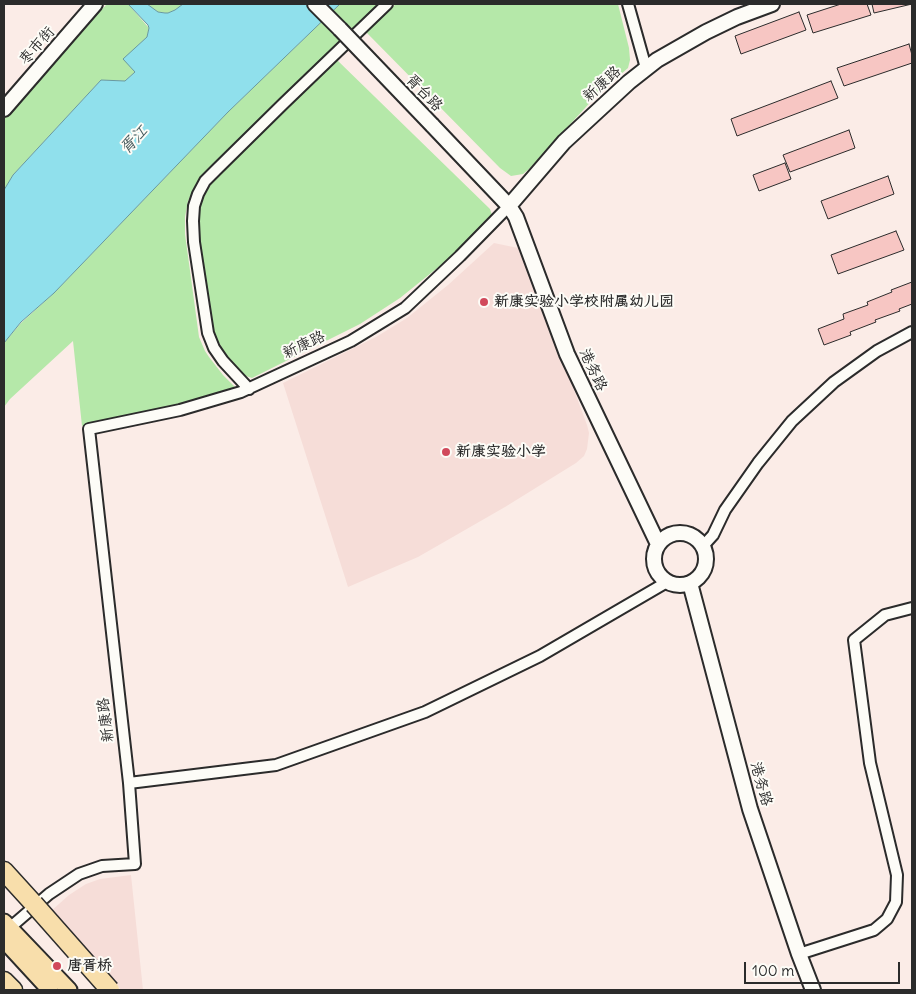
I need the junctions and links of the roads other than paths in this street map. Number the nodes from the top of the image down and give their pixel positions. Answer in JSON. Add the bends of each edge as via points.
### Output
{"nodes":[{"id":1,"x":95,"y":4,"type":"edge"},
{"id":2,"x":315,"y":4,"type":"edge"},
{"id":3,"x":388,"y":4,"type":"edge"},
{"id":4,"x":628,"y":4,"type":"edge"},
{"id":5,"x":772,"y":4,"type":"edge"},
{"id":6,"x":646,"y":68,"type":"junction"},
{"id":7,"x":4,"y":109,"type":"edge"},
{"id":8,"x":509,"y":206,"type":"junction"},
{"id":9,"x":912,"y":332,"type":"edge"},
{"id":10,"x":248,"y":389,"type":"junction"},
{"id":11,"x":658,"y":544,"type":"junction"},
{"id":12,"x":703,"y":546,"type":"junction"},
{"id":13,"x":667,"y":582,"type":"junction"},
{"id":14,"x":690,"y":583,"type":"junction"},
{"id":15,"x":912,"y":608,"type":"edge"},
{"id":16,"x":129,"y":783,"type":"junction"},
{"id":17,"x":4,"y":871,"type":"edge"},
{"id":18,"x":5,"y":931,"type":"edge"},
{"id":19,"x":799,"y":954,"type":"junction"},
{"id":20,"x":4,"y":981,"type":"edge"},
{"id":21,"x":13,"y":990,"type":"edge"},
{"id":22,"x":50,"y":990,"type":"edge"},
{"id":23,"x":70,"y":990,"type":"edge"},
{"id":24,"x":110,"y":990,"type":"edge"},
{"id":25,"x":813,"y":990,"type":"edge"}],
"edges":[{"from":1,"to":7,"type":"street","name":"枣市街"},
{"from":2,"to":8,"type":"street","name":"胥台路","bridge":true},
{"from":3,"to":10,"type":"street","via":[[205,181],[198,194],[194,206],[194,242],[208,333],[222,361]]},
{"from":4,"to":6,"type":"street"},
{"from":5,"to":6,"type":"street","name":"新康路","via":[[706,32]]},
{"from":6,"to":8,"type":"street","name":"新康路","via":[[564,142]]},
{"from":8,"to":10,"type":"street","name":"新康路","via":[[405,308],[351,341]]},
{"from":8,"to":11,"type":"street","name":"港务路","via":[[516,217],[567,354]]},
{"from":9,"to":12,"type":"street","via":[[877,351],[834,382],[792,421],[758,462]]},
{"from":10,"to":16,"type":"street","name":"新康路","via":[[180,410],[88,429]]},
{"from":11,"to":12,"type":"street","via":[[664,538],[681,532],[697,539]]},
{"from":11,"to":13,"type":"street","via":[[653,560],[655,569]]},
{"from":12,"to":14,"type":"street","via":[[706,563],[703,572]]},
{"from":13,"to":14,"type":"street","via":[[674,585]]},
{"from":13,"to":16,"type":"street","via":[[540,656],[425,712],[276,765]]},
{"from":14,"to":19,"type":"street","name":"港务路","via":[[750,809]]},
{"from":15,"to":19,"type":"street","via":[[885,615],[854,640],[870,763],[897,875],[896,902],[887,918],[874,930]]},
{"from":16,"to":18,"type":"street","via":[[135,864],[102,866],[79,874]]},
{"from":17,"to":24,"type":"highway","bridge":true},
{"from":18,"to":22,"type":"main road"},
{"from":18,"to":23,"type":"main road"},
{"from":19,"to":25,"type":"street","name":"港务路"},
{"from":20,"to":21,"type":"highway"}]}
